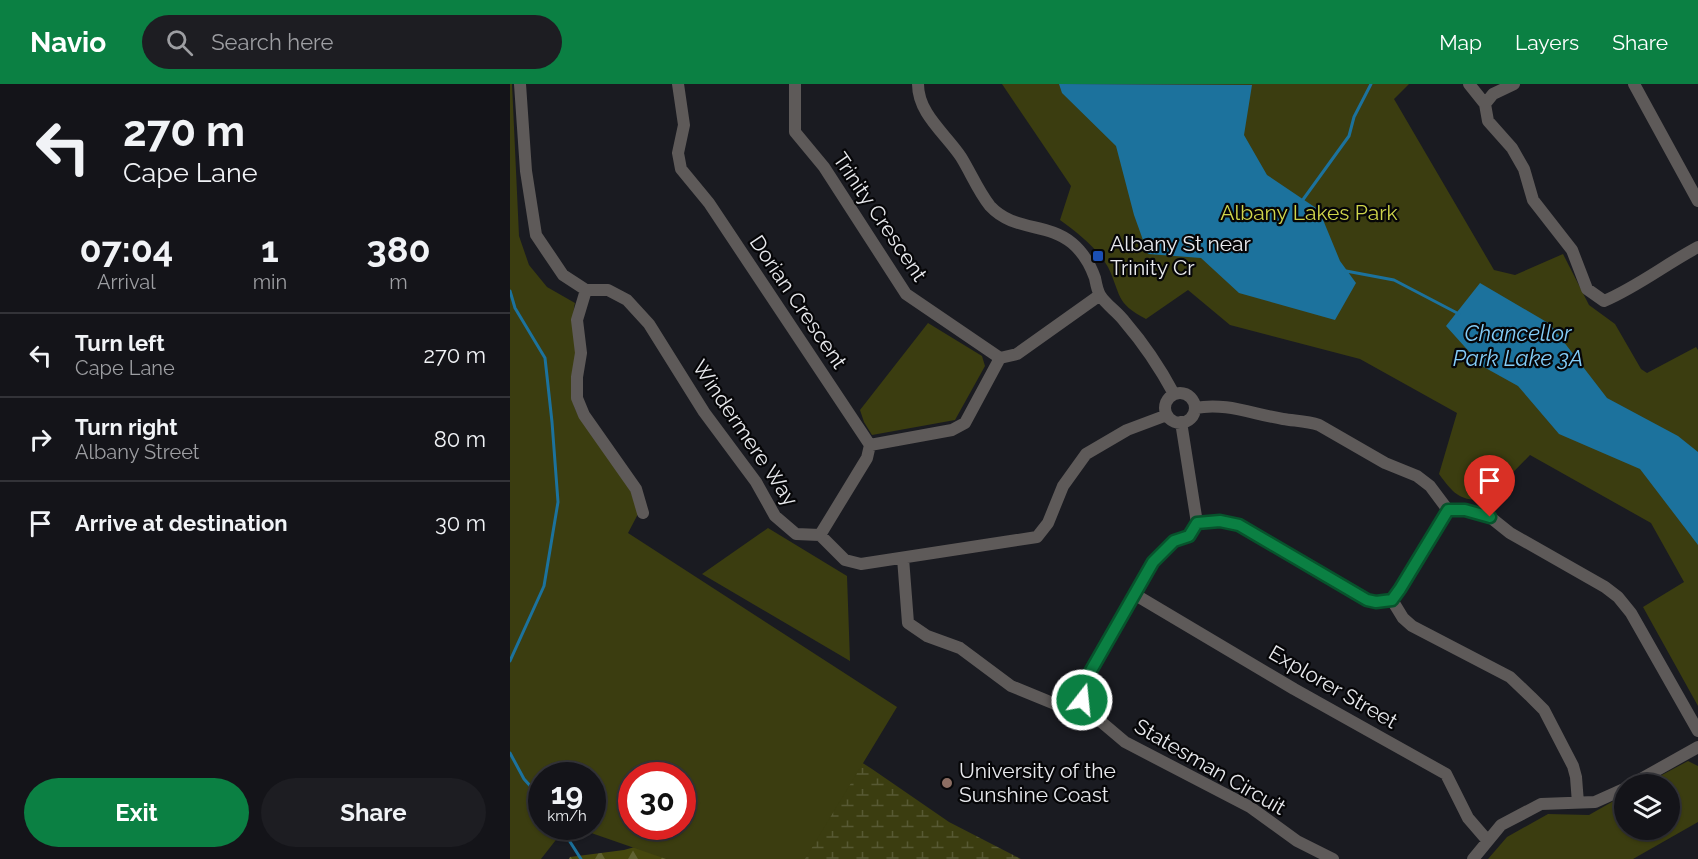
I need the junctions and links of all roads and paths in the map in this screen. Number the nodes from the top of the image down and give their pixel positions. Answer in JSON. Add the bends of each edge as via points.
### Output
{"nodes":[{"id":1,"x":520,"y":84,"type":"edge"},
{"id":2,"x":678,"y":84,"type":"edge"},
{"id":3,"x":795,"y":84,"type":"edge"},
{"id":4,"x":918,"y":84,"type":"edge"},
{"id":5,"x":1469,"y":84,"type":"edge"},
{"id":6,"x":1514,"y":84,"type":"edge"},
{"id":7,"x":1634,"y":84,"type":"edge"},
{"id":8,"x":1485,"y":104,"type":"junction"},
{"id":9,"x":1698,"y":201,"type":"edge"},
{"id":10,"x":1698,"y":247,"type":"edge"},
{"id":11,"x":586,"y":290,"type":"junction"},
{"id":12,"x":1100,"y":296,"type":"junction"},
{"id":13,"x":1000,"y":358,"type":"junction"},
{"id":14,"x":1174,"y":394,"type":"junction"},
{"id":15,"x":1195,"y":408,"type":"junction"},
{"id":16,"x":1167,"y":415,"type":"junction"},
{"id":17,"x":1181,"y":422,"type":"junction"},
{"id":18,"x":870,"y":445,"type":"junction"},
{"id":19,"x":1448,"y":510,"type":"junction"},
{"id":20,"x":643,"y":513,"type":"dead end"},
{"id":21,"x":1197,"y":523,"type":"junction"},
{"id":22,"x":819,"y":535,"type":"junction"},
{"id":23,"x":903,"y":558,"type":"junction"},
{"id":24,"x":1134,"y":594,"type":"junction"},
{"id":25,"x":1392,"y":600,"type":"junction"},
{"id":26,"x":1082,"y":700,"type":"junction"},
{"id":27,"x":1698,"y":731,"type":"edge"},
{"id":28,"x":1698,"y":747,"type":"edge"},
{"id":29,"x":1650,"y":774,"type":"edge"},
{"id":30,"x":1614,"y":793,"type":"edge"},
{"id":31,"x":1578,"y":802,"type":"junction"},
{"id":32,"x":1487,"y":840,"type":"junction"},
{"id":33,"x":1333,"y":859,"type":"edge"},
{"id":34,"x":1473,"y":859,"type":"edge"}],
"edges":[{"from":1,"to":11,"type":"street","name":"Windermere Way","via":[[526,171],[536,235],[563,275]]},
{"from":2,"to":18,"type":"street","name":"Dorian Crescent","via":[[684,126],[678,153],[681,168],[709,202]]},
{"from":3,"to":13,"type":"street","name":"Trinity Crescent","via":[[795,132],[824,167],[906,294]]},
{"from":4,"to":12,"type":"street","via":[[924,108],[996,213],[1073,243],[1086,258]]},
{"from":5,"to":8,"type":"street"},
{"from":6,"to":8,"type":"street","via":[[1493,94]]},
{"from":7,"to":9,"type":"street"},
{"from":8,"to":10,"type":"street","via":[[1488,120],[1524,169],[1533,200],[1572,250],[1587,289],[1604,301]]},
{"from":11,"to":20,"type":"street","via":[[577,320],[581,353],[577,398],[584,415],[636,489]]},
{"from":11,"to":22,"type":"street","name":"Windermere Way","via":[[608,290],[627,300],[649,324],[775,516],[796,534]]},
{"from":12,"to":13,"type":"street","via":[[1017,354]]},
{"from":12,"to":14,"type":"street","via":[[1124,319]]},
{"from":13,"to":18,"type":"street","via":[[964,423],[952,430]]},
{"from":14,"to":15,"type":"street","via":[[1187,394]]},
{"from":14,"to":16,"type":"street","via":[[1167,402]]},
{"from":15,"to":17,"type":"street","via":[[1191,418]]},
{"from":15,"to":19,"type":"street","via":[[1230,406],[1319,425],[1385,463],[1417,476]]},
{"from":16,"to":17,"type":"street"},
{"from":16,"to":23,"type":"street","via":[[1128,430],[1086,454],[1063,486],[1048,523],[1037,537]]},
{"from":17,"to":21,"type":"street"},
{"from":18,"to":22,"type":"street","via":[[867,458]]},
{"from":19,"to":25,"type":"street"},
{"from":19,"to":27,"type":"street","via":[[1490,517],[1510,534],[1618,597],[1645,636]]},
{"from":21,"to":24,"type":"street","via":[[1189,536],[1174,541],[1158,556]]},
{"from":21,"to":25,"type":"street","via":[[1220,521],[1239,525],[1367,600]]},
{"from":22,"to":23,"type":"street","via":[[845,560],[861,564]]},
{"from":23,"to":26,"type":"street","via":[[908,623],[927,636],[960,648],[1011,686],[1055,704]]},
{"from":24,"to":26,"type":"street","via":[[1081,688]]},
{"from":24,"to":32,"type":"street","name":"Explorer Street","via":[[1446,774],[1468,818]]},
{"from":25,"to":31,"type":"street","via":[[1412,626],[1510,677],[1544,710],[1573,766]]},
{"from":26,"to":33,"type":"street","name":"Statesman Circuit","via":[[1125,742],[1250,807],[1297,841]]},
{"from":28,"to":29,"type":"street"},
{"from":30,"to":31,"type":"street","via":[[1594,802]]},
{"from":31,"to":32,"type":"street","via":[[1541,804],[1501,825]]},
{"from":32,"to":34,"type":"street"}]}
